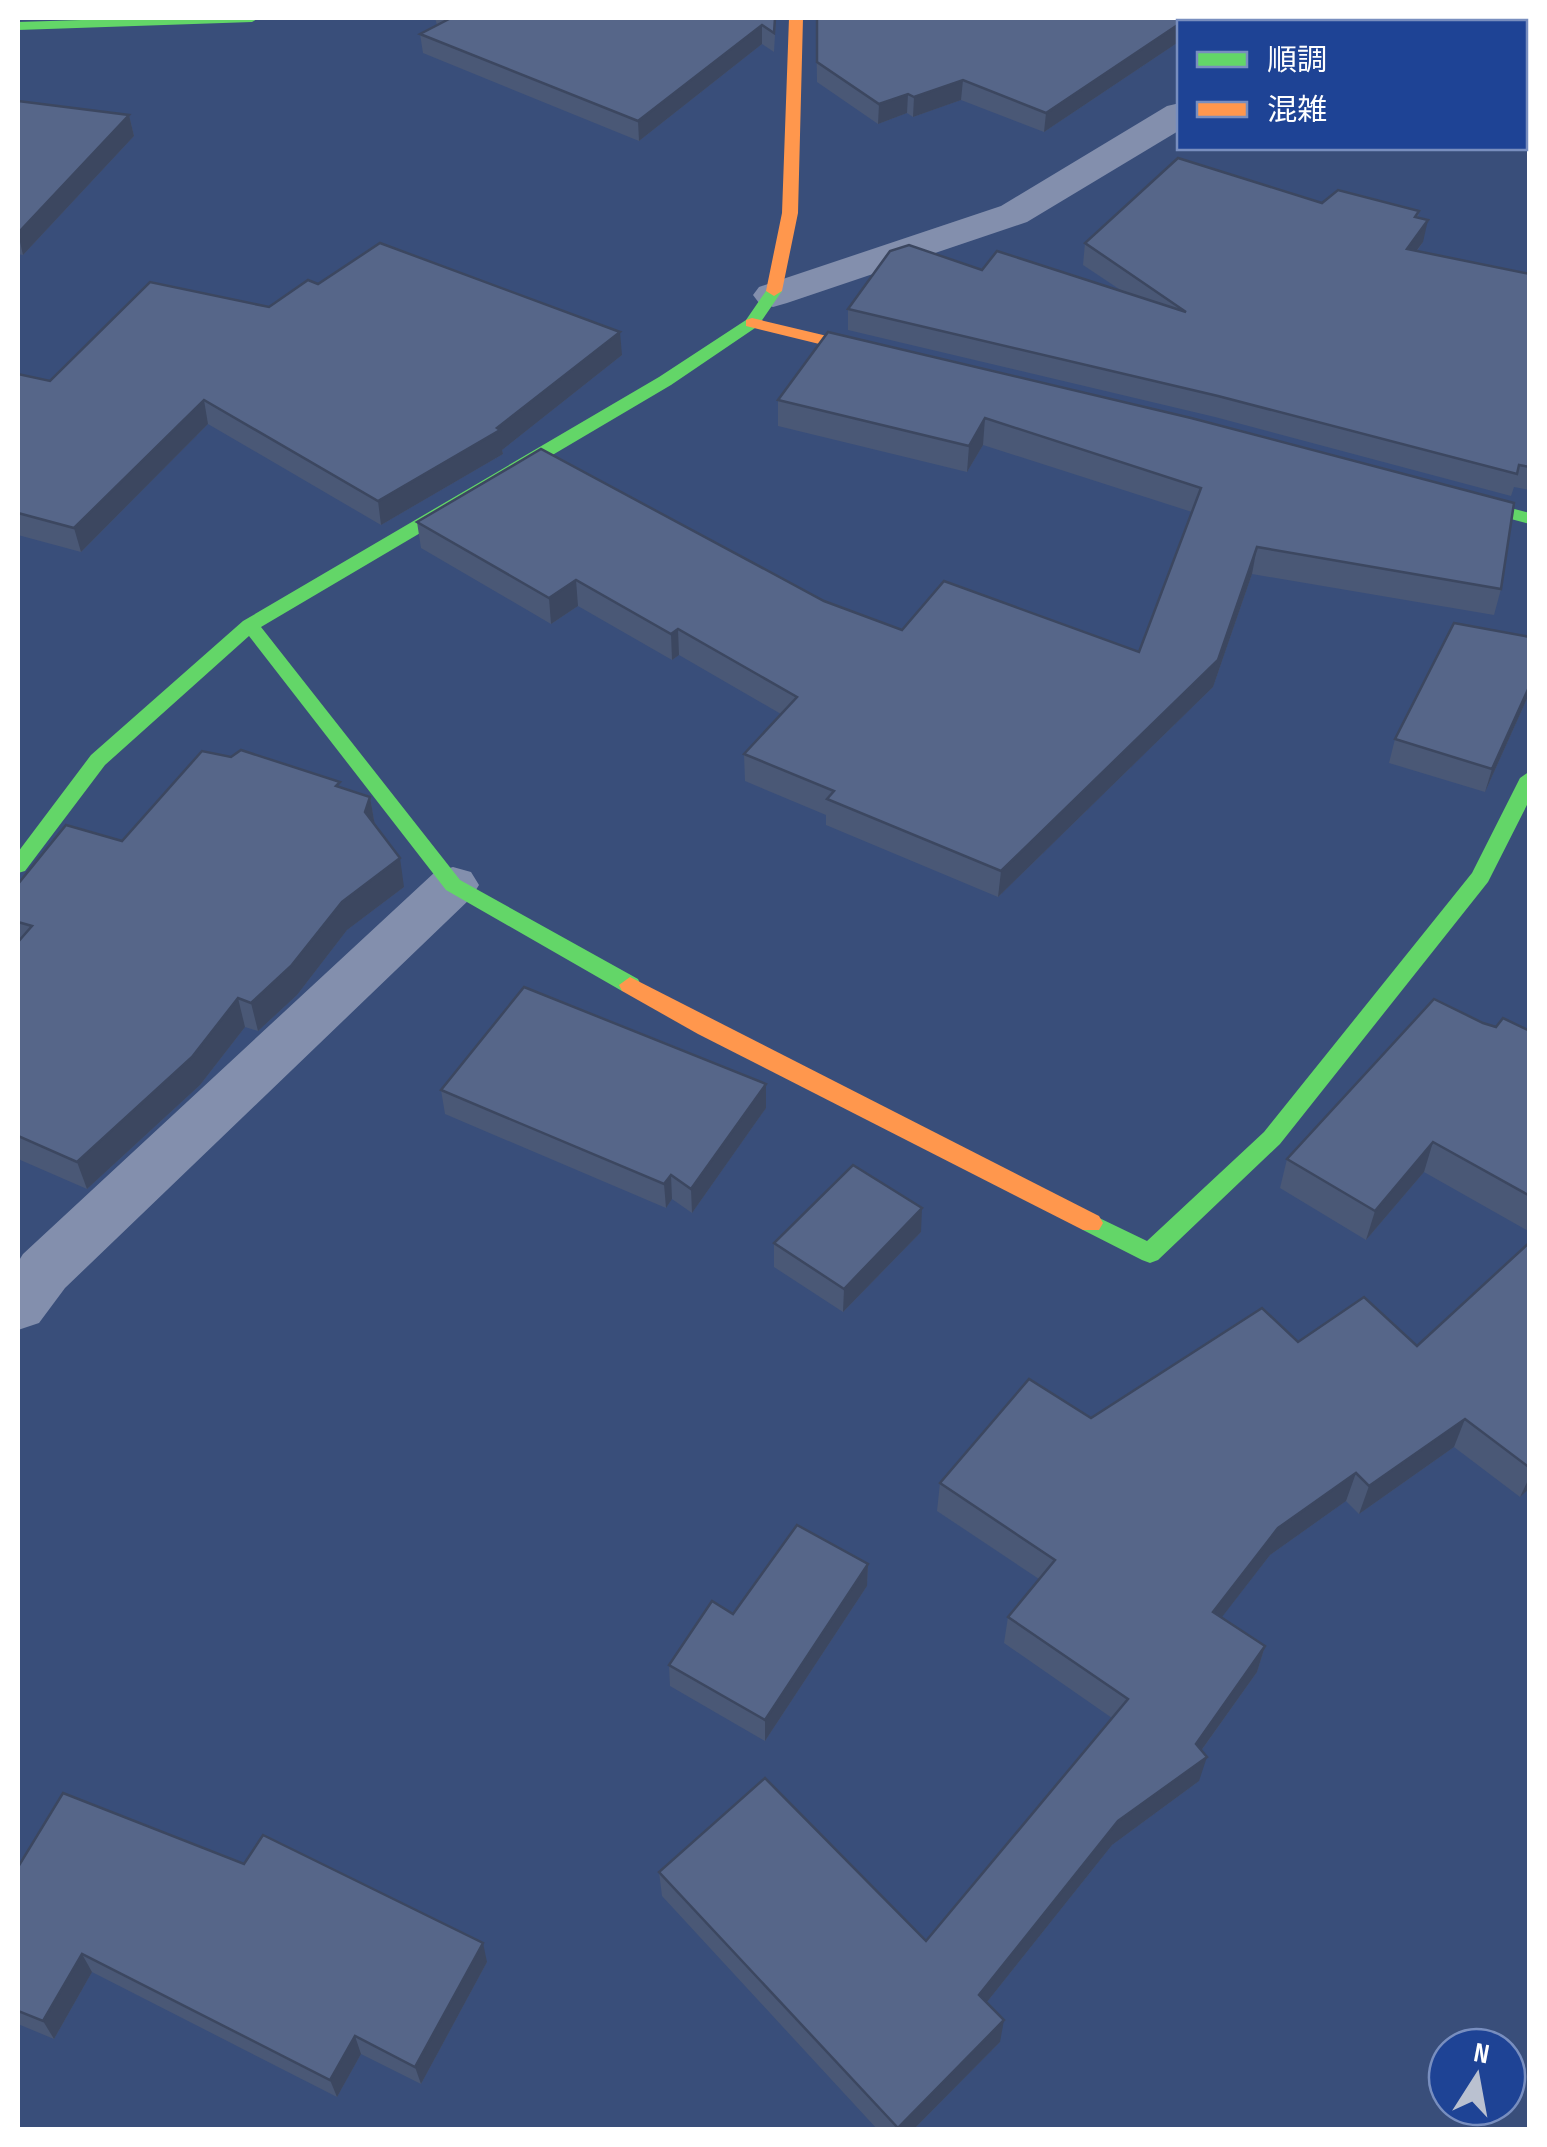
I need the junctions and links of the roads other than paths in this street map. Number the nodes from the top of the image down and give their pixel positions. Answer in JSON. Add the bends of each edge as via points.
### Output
{"nodes":[{"id":1,"x":252,"y":18,"type":"edge"},
{"id":2,"x":796,"y":18,"type":"edge"},
{"id":3,"x":18,"y":26,"type":"edge"},
{"id":4,"x":1177,"y":116,"type":"edge"},
{"id":5,"x":762,"y":309,"type":"junction"},
{"id":6,"x":927,"y":365,"type":"edge"},
{"id":7,"x":1419,"y":490,"type":"edge"},
{"id":8,"x":1530,"y":520,"type":"edge"},
{"id":9,"x":250,"y":625,"type":"junction"},
{"id":10,"x":1530,"y":778,"type":"edge"},
{"id":11,"x":18,"y":866,"type":"edge"},
{"id":12,"x":453,"y":885,"type":"junction"},
{"id":13,"x":18,"y":1306,"type":"edge"}],
"edges":[{"from":1,"to":3,"type":"street"},
{"from":2,"to":5,"type":"street","via":[[790,214]]},
{"from":4,"to":5,"type":"street","via":[[1014,214],[814,284]]},
{"from":5,"to":6,"type":"street"},
{"from":5,"to":9,"type":"street","via":[[665,380]]},
{"from":7,"to":8,"type":"street"},
{"from":9,"to":11,"type":"street","via":[[98,760]]},
{"from":9,"to":12,"type":"street"},
{"from":10,"to":12,"type":"street","via":[[1482,877],[1272,1138],[1150,1253],[706,1028]]},
{"from":12,"to":13,"type":"street","via":[[44,1271]]}]}
